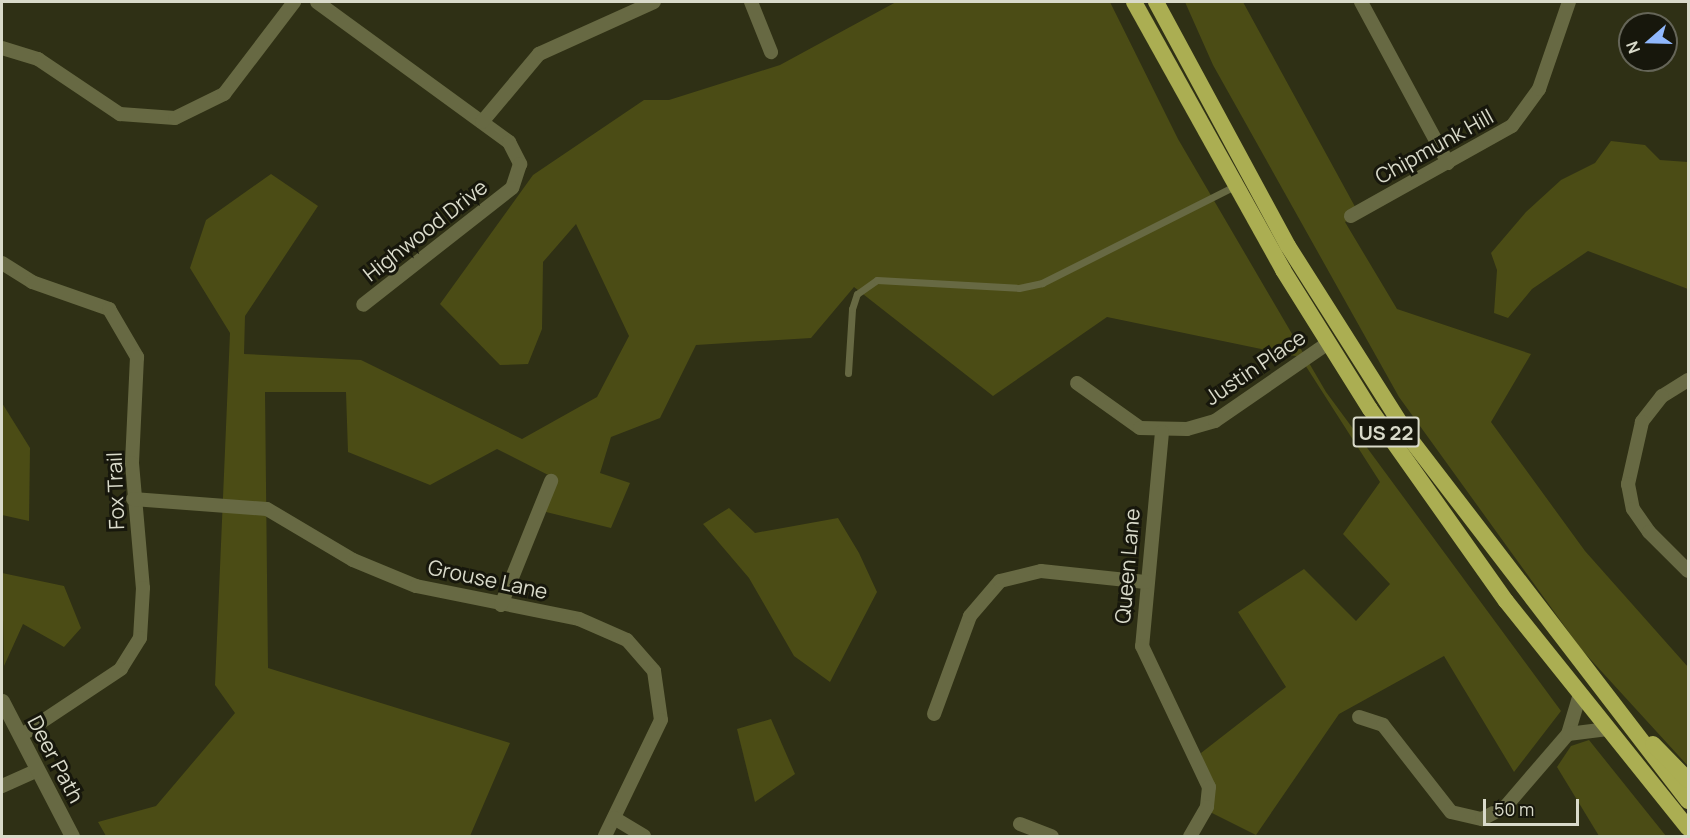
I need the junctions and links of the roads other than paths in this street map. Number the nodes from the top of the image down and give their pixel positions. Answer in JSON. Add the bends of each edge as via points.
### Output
{"nodes":[{"id":1,"x":294,"y":2,"type":"edge"},
{"id":2,"x":317,"y":2,"type":"edge"},
{"id":3,"x":654,"y":2,"type":"edge"},
{"id":4,"x":751,"y":2,"type":"edge"},
{"id":5,"x":1134,"y":2,"type":"edge"},
{"id":6,"x":1156,"y":2,"type":"edge"},
{"id":7,"x":1361,"y":2,"type":"edge"},
{"id":8,"x":1569,"y":2,"type":"edge"},
{"id":9,"x":2,"y":48,"type":"edge"},
{"id":10,"x":771,"y":52,"type":"dead end"},
{"id":11,"x":482,"y":122,"type":"junction"},
{"id":12,"x":1448,"y":163,"type":"junction"},
{"id":13,"x":1235,"y":186,"type":"junction"},
{"id":14,"x":1350,"y":216,"type":"dead end"},
{"id":15,"x":2,"y":263,"type":"edge"},
{"id":16,"x":363,"y":305,"type":"dead end"},
{"id":17,"x":1328,"y":343,"type":"junction"},
{"id":18,"x":848,"y":373,"type":"dead end"},
{"id":19,"x":1689,"y":380,"type":"edge"},
{"id":20,"x":1077,"y":383,"type":"dead end"},
{"id":21,"x":1162,"y":432,"type":"junction"},
{"id":22,"x":551,"y":481,"type":"dead end"},
{"id":23,"x":133,"y":499,"type":"junction"},
{"id":24,"x":1689,"y":571,"type":"edge"},
{"id":25,"x":1145,"y":582,"type":"junction"},
{"id":26,"x":501,"y":605,"type":"junction"},
{"id":27,"x":1580,"y":694,"type":"junction"},
{"id":28,"x":1606,"y":700,"type":"junction"},
{"id":29,"x":2,"y":701,"type":"edge"},
{"id":30,"x":934,"y":714,"type":"dead end"},
{"id":31,"x":1359,"y":717,"type":"dead end"},
{"id":32,"x":1608,"y":729,"type":"junction"},
{"id":33,"x":1568,"y":734,"type":"junction"},
{"id":34,"x":20,"y":736,"type":"junction"},
{"id":35,"x":38,"y":770,"type":"junction"},
{"id":36,"x":1689,"y":780,"type":"edge"},
{"id":37,"x":2,"y":786,"type":"edge"},
{"id":38,"x":1689,"y":801,"type":"edge"},
{"id":39,"x":614,"y":818,"type":"junction"},
{"id":40,"x":1020,"y":824,"type":"dead end"},
{"id":41,"x":1689,"y":828,"type":"edge"},
{"id":42,"x":72,"y":837,"type":"edge"},
{"id":43,"x":605,"y":837,"type":"edge"},
{"id":44,"x":644,"y":837,"type":"edge"},
{"id":45,"x":1052,"y":837,"type":"edge"},
{"id":46,"x":1190,"y":837,"type":"edge"}],
"edges":[{"from":1,"to":9,"type":"street","via":[[224,94],[175,118],[120,114],[38,59]]},
{"from":2,"to":11,"type":"street"},
{"from":3,"to":11,"type":"street","via":[[538,54]]},
{"from":4,"to":10,"type":"street"},
{"from":5,"to":13,"type":"highway","number":"US 22"},
{"from":6,"to":28,"type":"highway","number":"US 22","via":[[1249,176],[1348,344],[1432,472]]},
{"from":7,"to":12,"type":"street"},
{"from":8,"to":12,"type":"street","name":"Chipmunk Hill","via":[[1546,74],[1528,107],[1503,133]]},
{"from":11,"to":16,"type":"street","name":"Highwood Drive","via":[[517,151],[520,174],[512,188]]},
{"from":12,"to":14,"type":"street","name":"Chipmunk Hill"},
{"from":13,"to":17,"type":"highway","number":"US 22"},
{"from":13,"to":18,"type":"lane","via":[[1042,283],[1019,288],[877,280],[858,294],[852,309]]},
{"from":15,"to":23,"type":"street","name":"Fox Trail","via":[[32,282],[109,309],[129,336],[137,357]]},
{"from":17,"to":21,"type":"street","name":"Justin Place","via":[[1215,421]]},
{"from":17,"to":27,"type":"highway","number":"US 22","via":[[1436,506]]},
{"from":19,"to":24,"type":"street","via":[[1662,396],[1642,422],[1628,484],[1633,509],[1643,525],[1673,561]]},
{"from":20,"to":21,"type":"street","via":[[1117,416]]},
{"from":21,"to":25,"type":"street","name":"Queen Lane"},
{"from":22,"to":26,"type":"street"},
{"from":23,"to":26,"type":"street","name":"Grouse Lane","via":[[267,509],[353,560],[416,586]]},
{"from":23,"to":34,"type":"street","name":"Fox Trail","via":[[144,621],[135,651],[92,693]]},
{"from":25,"to":30,"type":"street","via":[[1041,571],[1000,580],[970,616]]},
{"from":25,"to":46,"type":"street","name":"Queen Lane","via":[[1142,646],[1202,764],[1208,796]]},
{"from":26,"to":39,"type":"street","name":"Grouse Lane","via":[[600,625],[627,640],[654,670],[662,704],[659,729]]},
{"from":27,"to":32,"type":"highway","number":"US 22"},
{"from":27,"to":33,"type":"street"},
{"from":28,"to":36,"type":"highway"},
{"from":28,"to":38,"type":"highway","number":"US 22"},
{"from":29,"to":34,"type":"street","name":"Deer Path"},
{"from":31,"to":33,"type":"street","via":[[1383,725],[1441,802],[1470,819],[1494,815],[1506,806]]},
{"from":32,"to":33,"type":"street"},
{"from":32,"to":41,"type":"highway","number":"US 22"},
{"from":34,"to":35,"type":"street","name":"Deer Path"},
{"from":35,"to":37,"type":"street"},
{"from":35,"to":42,"type":"street","name":"Deer Path"},
{"from":39,"to":43,"type":"street","name":"Grouse Lane"},
{"from":39,"to":44,"type":"street"},
{"from":40,"to":45,"type":"street"}]}
